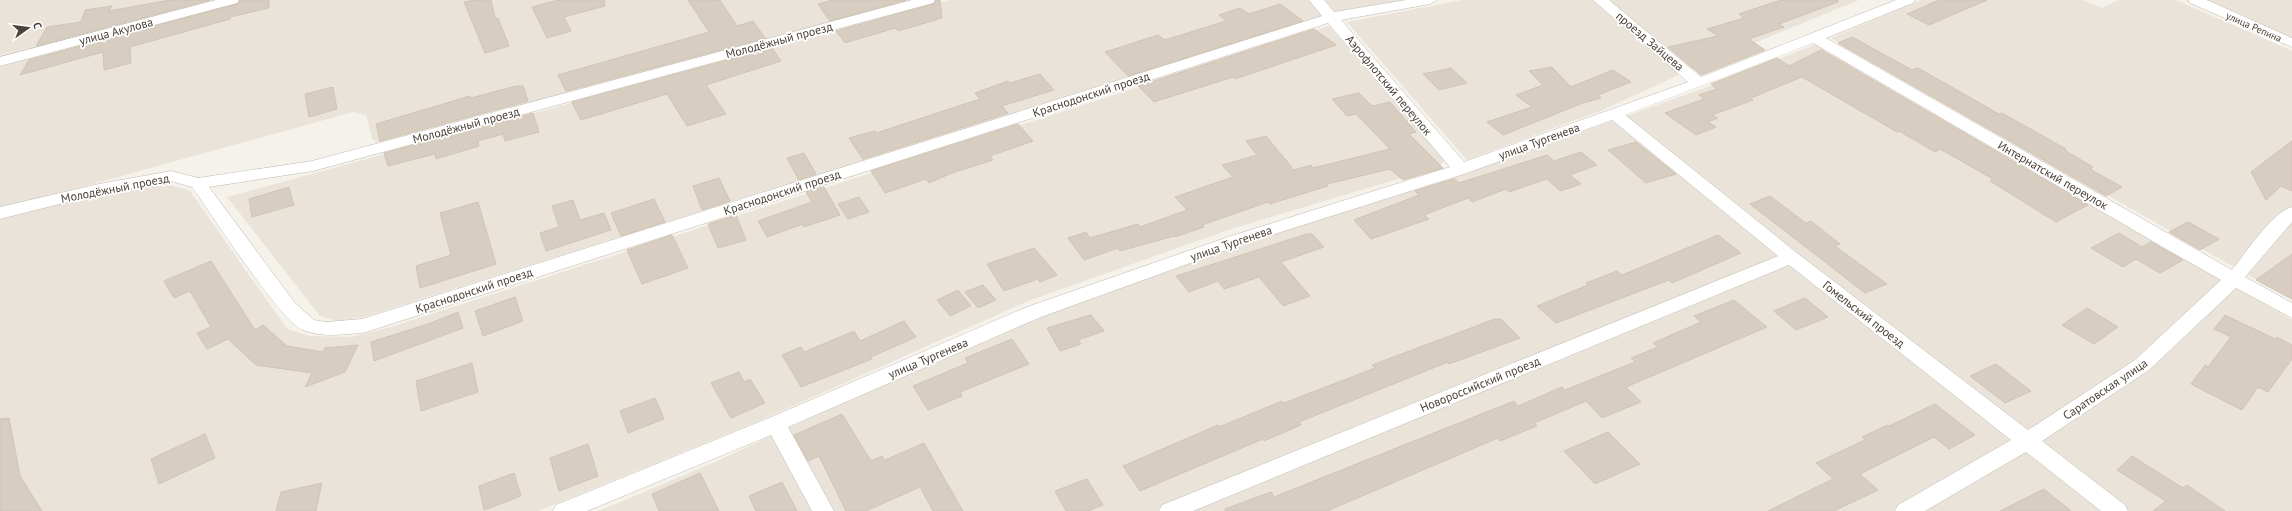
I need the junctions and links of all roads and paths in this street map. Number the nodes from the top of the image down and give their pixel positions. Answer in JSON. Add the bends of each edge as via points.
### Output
{"nodes":[{"id":1,"x":232,"y":0,"type":"edge"},
{"id":2,"x":928,"y":0,"type":"edge"},
{"id":3,"x":1316,"y":0,"type":"edge"},
{"id":4,"x":1430,"y":0,"type":"edge"},
{"id":5,"x":1600,"y":0,"type":"edge"},
{"id":6,"x":1908,"y":0,"type":"edge"},
{"id":7,"x":2195,"y":0,"type":"edge"},
{"id":8,"x":1332,"y":17,"type":"junction"},
{"id":9,"x":1814,"y":37,"type":"junction"},
{"id":10,"x":2292,"y":43,"type":"edge"},
{"id":11,"x":0,"y":62,"type":"edge"},
{"id":12,"x":1699,"y":83,"type":"junction"},
{"id":13,"x":1614,"y":114,"type":"junction"},
{"id":14,"x":1461,"y":170,"type":"junction"},
{"id":15,"x":198,"y":183,"type":"junction"},
{"id":16,"x":0,"y":213,"type":"edge"},
{"id":17,"x":2292,"y":213,"type":"edge"},
{"id":18,"x":1791,"y":257,"type":"junction"},
{"id":19,"x":2234,"y":279,"type":"junction"},
{"id":20,"x":2292,"y":311,"type":"edge"},
{"id":21,"x":776,"y":424,"type":"junction"},
{"id":22,"x":2027,"y":441,"type":"junction"},
{"id":23,"x":1177,"y":510,"type":"edge"},
{"id":24,"x":564,"y":511,"type":"edge"},
{"id":25,"x":823,"y":511,"type":"edge"},
{"id":26,"x":1906,"y":511,"type":"edge"},
{"id":27,"x":2117,"y":511,"type":"edge"}],
"edges":[{"from":1,"to":11,"type":"street","name":"улица Акулова"},
{"from":2,"to":15,"type":"street","name":"Молодёжный проезд","via":[[313,166]]},
{"from":3,"to":8,"type":"street","name":"Аэрофлотский переулок"},
{"from":4,"to":8,"type":"street","name":"Краснодонский проезд"},
{"from":5,"to":12,"type":"street","name":"проезд Зайцева"},
{"from":6,"to":9,"type":"street","name":"улица Тургенева"},
{"from":7,"to":10,"type":"street","name":"улица Репина"},
{"from":8,"to":14,"type":"street","name":"Аэрофлотский переулок"},
{"from":8,"to":15,"type":"street","name":"Краснодонский проезд","via":[[363,326],[320,328],[308,325],[288,308]]},
{"from":9,"to":12,"type":"street","name":"улица Тургенева"},
{"from":9,"to":19,"type":"street","name":"Интернатский переулок"},
{"from":12,"to":13,"type":"street","name":"улица Тургенева"},
{"from":13,"to":14,"type":"street","name":"улица Тургенева"},
{"from":13,"to":18,"type":"street","name":"Гомельский проезд"},
{"from":14,"to":21,"type":"street","name":"улица Тургенева","via":[[1234,241],[1034,312]]},
{"from":15,"to":16,"type":"street","name":"Молодёжный проезд","via":[[171,176],[99,189]]},
{"from":17,"to":19,"type":"street","name":"Саратовская улица","via":[[2279,224]]},
{"from":18,"to":22,"type":"street","name":"Гомельский проезд"},
{"from":18,"to":23,"type":"street","name":"Новороссийский проезд"},
{"from":19,"to":20,"type":"street","name":"Интернатский переулок"},
{"from":19,"to":22,"type":"street","name":"Саратовская улица","via":[[2142,365]]},
{"from":21,"to":24,"type":"street","name":"улица Тургенева"},
{"from":21,"to":25,"type":"street"},
{"from":22,"to":26,"type":"street","name":"Саратовская улица"},
{"from":22,"to":27,"type":"street","name":"Гомельский проезд"}]}
